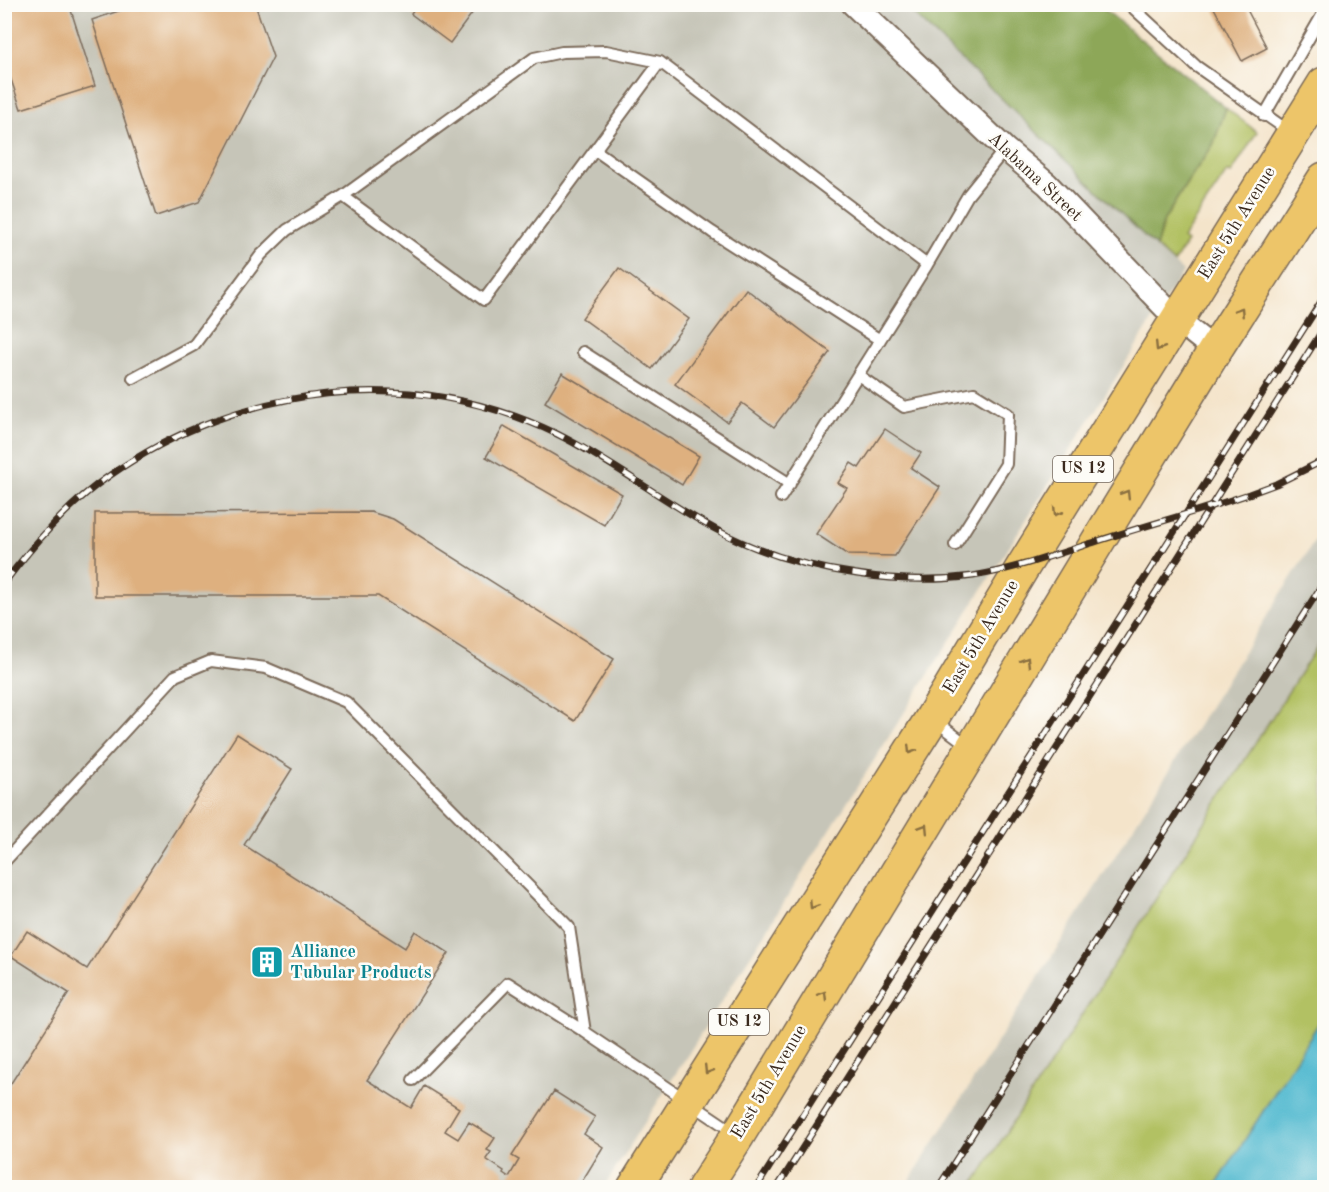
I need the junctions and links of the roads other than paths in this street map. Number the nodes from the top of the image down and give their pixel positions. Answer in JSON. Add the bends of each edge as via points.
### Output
{"nodes":[{"id":1,"x":853,"y":4,"type":"edge"},
{"id":2,"x":1129,"y":4,"type":"edge"},
{"id":3,"x":1324,"y":12,"type":"edge"},
{"id":4,"x":660,"y":63,"type":"junction"},
{"id":5,"x":1324,"y":84,"type":"edge"},
{"id":6,"x":1264,"y":116,"type":"junction"},
{"id":7,"x":1293,"y":134,"type":"junction"},
{"id":8,"x":1005,"y":149,"type":"junction"},
{"id":9,"x":595,"y":150,"type":"junction"},
{"id":10,"x":1324,"y":179,"type":"edge"},
{"id":11,"x":343,"y":196,"type":"junction"},
{"id":12,"x":927,"y":265,"type":"junction"},
{"id":13,"x":1176,"y":319,"type":"junction"},
{"id":14,"x":880,"y":340,"type":"junction"},
{"id":15,"x":1215,"y":350,"type":"junction"},
{"id":16,"x":583,"y":352,"type":"dead end"},
{"id":17,"x":858,"y":375,"type":"junction"},
{"id":18,"x":133,"y":378,"type":"dead end"},
{"id":19,"x":789,"y":484,"type":"junction"},
{"id":20,"x":781,"y":497,"type":"dead end"},
{"id":21,"x":955,"y":545,"type":"dead end"},
{"id":22,"x":932,"y":718,"type":"junction"},
{"id":23,"x":973,"y":749,"type":"junction"},
{"id":24,"x":4,"y":862,"type":"edge"},
{"id":25,"x":585,"y":1032,"type":"junction"},
{"id":26,"x":412,"y":1080,"type":"dead end"},
{"id":27,"x":688,"y":1102,"type":"junction"},
{"id":28,"x":738,"y":1135,"type":"junction"},
{"id":29,"x":634,"y":1188,"type":"edge"},
{"id":30,"x":704,"y":1188,"type":"edge"}],
"edges":[{"from":1,"to":8,"type":"street","name":"Alabama Street"},
{"from":2,"to":6,"type":"lane","via":[[1196,66]]},
{"from":3,"to":6,"type":"lane"},
{"from":4,"to":9,"type":"lane"},
{"from":4,"to":11,"type":"lane","via":[[606,51],[562,52],[534,58]]},
{"from":4,"to":12,"type":"lane"},
{"from":5,"to":7,"type":"main road","name":"East 5th Avenue","number":"US 12"},
{"from":6,"to":7,"type":"lane"},
{"from":7,"to":13,"type":"main road","name":"East 5th Avenue","number":"US 12"},
{"from":8,"to":12,"type":"lane","via":[[968,195]]},
{"from":8,"to":13,"type":"street","name":"Alabama Street","via":[[1047,184]]},
{"from":9,"to":11,"type":"lane","via":[[484,300]]},
{"from":9,"to":14,"type":"lane","via":[[712,232]]},
{"from":15,"to":10,"type":"main road","name":"East 5th Avenue","number":"US 12","one_way":true},
{"from":11,"to":18,"type":"lane","via":[[287,230],[261,255],[194,345]]},
{"from":12,"to":14,"type":"lane"},
{"from":13,"to":15,"type":"street","name":"Alabama Street"},
{"from":13,"to":22,"type":"main road","name":"East 5th Avenue","number":"US 12","one_way":true},
{"from":14,"to":17,"type":"lane"},
{"from":23,"to":15,"type":"main road","name":"East 5th Avenue","number":"US 12","one_way":true},
{"from":16,"to":19,"type":"lane"},
{"from":17,"to":19,"type":"lane"},
{"from":17,"to":21,"type":"lane","via":[[904,407],[974,393],[1008,414],[1006,464]]},
{"from":19,"to":20,"type":"lane"},
{"from":22,"to":23,"type":"lane"},
{"from":22,"to":27,"type":"main road","name":"East 5th Avenue","number":"US 12","one_way":true},
{"from":28,"to":23,"type":"main road","name":"East 5th Avenue","number":"US 12","one_way":true},
{"from":24,"to":25,"type":"lane","via":[[175,676],[211,661],[266,668],[346,702],[569,927]]},
{"from":25,"to":26,"type":"lane","via":[[508,983]]},
{"from":25,"to":27,"type":"lane"},
{"from":27,"to":28,"type":"lane"},
{"from":27,"to":29,"type":"main road","name":"East 5th Avenue","number":"US 12"},
{"from":28,"to":30,"type":"main road","name":"East 5th Avenue","number":"US 12"}]}
